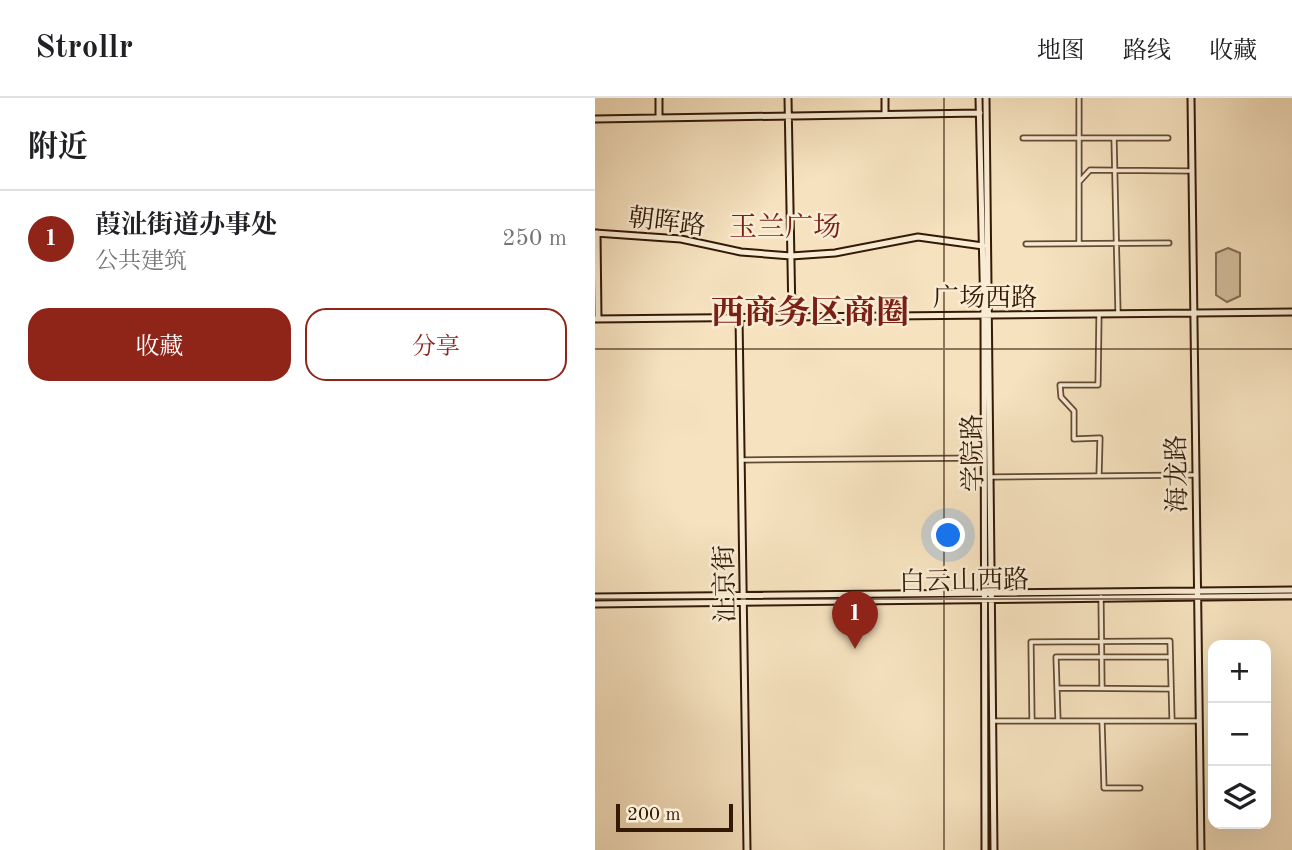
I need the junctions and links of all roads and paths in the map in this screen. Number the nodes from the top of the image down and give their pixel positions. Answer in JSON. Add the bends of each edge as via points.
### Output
{"nodes":[{"id":1,"x":659,"y":98,"type":"edge"},
{"id":2,"x":788,"y":98,"type":"edge"},
{"id":3,"x":885,"y":98,"type":"edge"},
{"id":4,"x":979,"y":98,"type":"edge"},
{"id":5,"x":986,"y":98,"type":"edge"},
{"id":6,"x":1079,"y":98,"type":"edge"},
{"id":7,"x":1191,"y":98,"type":"edge"},
{"id":8,"x":980,"y":113,"type":"junction"},
{"id":9,"x":885,"y":114,"type":"junction"},
{"id":10,"x":789,"y":115,"type":"junction"},
{"id":11,"x":659,"y":118,"type":"junction"},
{"id":12,"x":595,"y":119,"type":"edge"},
{"id":13,"x":1023,"y":138,"type":"dead end"},
{"id":14,"x":1079,"y":138,"type":"junction"},
{"id":15,"x":1114,"y":138,"type":"junction"},
{"id":16,"x":1168,"y":138,"type":"dead end"},
{"id":17,"x":1115,"y":169,"type":"junction"},
{"id":18,"x":1192,"y":171,"type":"junction"},
{"id":19,"x":1080,"y":181,"type":"junction"},
{"id":20,"x":596,"y":233,"type":"edge"},
{"id":21,"x":1079,"y":243,"type":"junction"},
{"id":22,"x":1170,"y":243,"type":"dead end"},
{"id":23,"x":1026,"y":244,"type":"dead end"},
{"id":24,"x":1117,"y":244,"type":"junction"},
{"id":25,"x":983,"y":246,"type":"junction"},
{"id":26,"x":791,"y":256,"type":"junction"},
{"id":27,"x":1292,"y":312,"type":"edge"},
{"id":28,"x":1193,"y":313,"type":"junction"},
{"id":29,"x":1099,"y":315,"type":"junction"},
{"id":30,"x":1118,"y":315,"type":"junction"},
{"id":31,"x":739,"y":317,"type":"junction"},
{"id":32,"x":792,"y":317,"type":"junction"},
{"id":33,"x":987,"y":317,"type":"junction"},
{"id":34,"x":597,"y":319,"type":"edge"},
{"id":35,"x":984,"y":458,"type":"junction"},
{"id":36,"x":741,"y":460,"type":"junction"},
{"id":37,"x":1195,"y":475,"type":"junction"},
{"id":38,"x":1099,"y":476,"type":"junction"},
{"id":39,"x":992,"y":477,"type":"junction"},
{"id":40,"x":1292,"y":593,"type":"edge"},
{"id":41,"x":744,"y":594,"type":"junction"},
{"id":42,"x":1197,"y":594,"type":"junction"},
{"id":43,"x":985,"y":596,"type":"junction"},
{"id":44,"x":993,"y":596,"type":"junction"},
{"id":45,"x":595,"y":597,"type":"edge"},
{"id":46,"x":1101,"y":597,"type":"junction"},
{"id":47,"x":744,"y":602,"type":"junction"},
{"id":48,"x":595,"y":604,"type":"edge"},
{"id":49,"x":1101,"y":642,"type":"junction"},
{"id":50,"x":1170,"y":657,"type":"junction"},
{"id":51,"x":1101,"y":658,"type":"junction"},
{"id":52,"x":1102,"y":687,"type":"junction"},
{"id":53,"x":1057,"y":688,"type":"junction"},
{"id":54,"x":1171,"y":689,"type":"junction"},
{"id":55,"x":1172,"y":720,"type":"junction"},
{"id":56,"x":994,"y":721,"type":"junction"},
{"id":57,"x":1032,"y":721,"type":"junction"},
{"id":58,"x":1058,"y":721,"type":"junction"},
{"id":59,"x":1102,"y":721,"type":"junction"},
{"id":60,"x":1199,"y":721,"type":"junction"},
{"id":61,"x":1140,"y":788,"type":"dead end"},
{"id":62,"x":747,"y":850,"type":"edge"},
{"id":63,"x":985,"y":850,"type":"edge"},
{"id":64,"x":994,"y":850,"type":"edge"},
{"id":65,"x":1201,"y":850,"type":"edge"}],
"edges":[{"from":1,"to":11,"type":"main road"},
{"from":2,"to":10,"type":"main road"},
{"from":3,"to":9,"type":"main road"},
{"from":4,"to":8,"type":"main road","name":"学院路"},
{"from":5,"to":33,"type":"main road","name":"学院路"},
{"from":6,"to":14,"type":"street"},
{"from":7,"to":18,"type":"main road","name":"海龙路"},
{"from":8,"to":9,"type":"main road"},
{"from":8,"to":25,"type":"main road","name":"学院路"},
{"from":9,"to":10,"type":"main road"},
{"from":10,"to":11,"type":"main road"},
{"from":10,"to":26,"type":"main road"},
{"from":11,"to":12,"type":"main road"},
{"from":13,"to":14,"type":"street"},
{"from":14,"to":15,"type":"street"},
{"from":14,"to":19,"type":"street"},
{"from":15,"to":16,"type":"street"},
{"from":15,"to":17,"type":"street"},
{"from":17,"to":18,"type":"street"},
{"from":17,"to":19,"type":"street","via":[[1090,170]]},
{"from":17,"to":24,"type":"street"},
{"from":18,"to":28,"type":"main road","name":"海龙路"},
{"from":19,"to":21,"type":"street"},
{"from":20,"to":26,"type":"main road","name":"朝晖路","via":[[681,239],[741,252]]},
{"from":20,"to":34,"type":"main road"},
{"from":21,"to":23,"type":"street"},
{"from":21,"to":24,"type":"street"},
{"from":22,"to":24,"type":"street"},
{"from":24,"to":30,"type":"street"},
{"from":25,"to":26,"type":"main road","name":"朝晖路","via":[[918,237],[835,253]]},
{"from":25,"to":33,"type":"main road","name":"学院路"},
{"from":26,"to":32,"type":"main road"},
{"from":27,"to":28,"type":"main road","name":"广场西路"},
{"from":28,"to":30,"type":"main road","name":"广场西路"},
{"from":28,"to":37,"type":"main road","name":"海龙路"},
{"from":29,"to":30,"type":"main road","name":"广场西路"},
{"from":29,"to":33,"type":"main road","name":"广场西路"},
{"from":29,"to":38,"type":"street","via":[[1098,385],[1060,385],[1061,397],[1074,411],[1074,439],[1100,438]]},
{"from":31,"to":32,"type":"main road","name":"广场西路"},
{"from":31,"to":34,"type":"main road","name":"广场西路"},
{"from":31,"to":36,"type":"main road","name":"沚京街"},
{"from":32,"to":33,"type":"main road","name":"广场西路"},
{"from":33,"to":35,"type":"main road","name":"学院路"},
{"from":33,"to":39,"type":"main road","name":"学院路"},
{"from":35,"to":36,"type":"street"},
{"from":35,"to":43,"type":"main road","name":"学院路"},
{"from":36,"to":41,"type":"main road","name":"沚京街"},
{"from":37,"to":38,"type":"street"},
{"from":37,"to":42,"type":"main road","name":"海龙路"},
{"from":38,"to":39,"type":"street"},
{"from":39,"to":44,"type":"main road","name":"学院路"},
{"from":40,"to":42,"type":"main road","name":"白云山西路"},
{"from":41,"to":43,"type":"main road","name":"白云山西路"},
{"from":41,"to":45,"type":"main road","name":"白云山西路"},
{"from":41,"to":47,"type":"main road","name":"沚京街"},
{"from":42,"to":44,"type":"main road","name":"白云山西路"},
{"from":42,"to":46,"type":"main road","name":"白云山西路"},
{"from":42,"to":60,"type":"main road","name":"海龙路"},
{"from":43,"to":44,"type":"main road","name":"白云山西路"},
{"from":43,"to":47,"type":"main road","name":"白云山西路"},
{"from":43,"to":63,"type":"main road","name":"学院路"},
{"from":44,"to":46,"type":"main road","name":"白云山西路"},
{"from":44,"to":56,"type":"main road","name":"学院路"},
{"from":46,"to":49,"type":"street"},
{"from":47,"to":48,"type":"main road","name":"白云山西路"},
{"from":47,"to":62,"type":"main road","name":"沚京街"},
{"from":49,"to":50,"type":"street","via":[[1170,641]]},
{"from":49,"to":51,"type":"street"},
{"from":49,"to":57,"type":"street","via":[[1031,642]]},
{"from":50,"to":51,"type":"street"},
{"from":50,"to":54,"type":"street"},
{"from":51,"to":52,"type":"street"},
{"from":51,"to":53,"type":"street","via":[[1056,657]]},
{"from":52,"to":53,"type":"street"},
{"from":52,"to":54,"type":"street"},
{"from":53,"to":58,"type":"street"},
{"from":54,"to":55,"type":"street"},
{"from":55,"to":59,"type":"street"},
{"from":55,"to":60,"type":"street"},
{"from":56,"to":57,"type":"street"},
{"from":56,"to":64,"type":"main road","name":"学院路"},
{"from":57,"to":58,"type":"street"},
{"from":58,"to":59,"type":"street"},
{"from":59,"to":61,"type":"street","via":[[1104,788]]},
{"from":60,"to":65,"type":"main road","name":"海龙路"}]}
